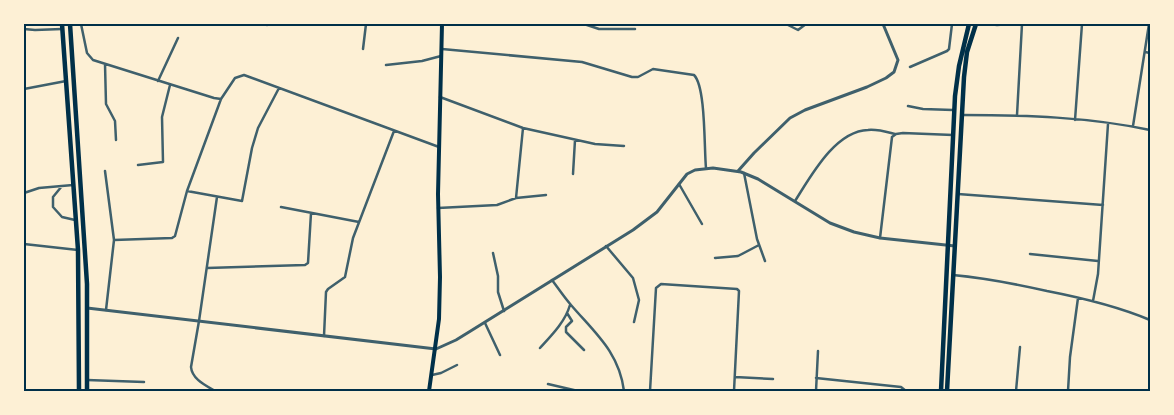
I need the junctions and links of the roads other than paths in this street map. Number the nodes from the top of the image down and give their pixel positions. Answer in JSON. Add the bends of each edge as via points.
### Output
{"nodes":[{"id":1,"x":70,"y":24,"type":"edge"},
{"id":2,"x":81,"y":24,"type":"edge"},
{"id":3,"x":366,"y":24,"type":"edge"},
{"id":4,"x":442,"y":24,"type":"edge"},
{"id":5,"x":584,"y":24,"type":"edge"},
{"id":6,"x":786,"y":24,"type":"edge"},
{"id":7,"x":806,"y":24,"type":"edge"},
{"id":8,"x":883,"y":24,"type":"edge"},
{"id":9,"x":952,"y":24,"type":"edge"},
{"id":10,"x":970,"y":24,"type":"edge"},
{"id":11,"x":976,"y":24,"type":"edge"},
{"id":12,"x":989,"y":24,"type":"edge"},
{"id":13,"x":1010,"y":24,"type":"edge"},
{"id":14,"x":1022,"y":24,"type":"edge"},
{"id":15,"x":1082,"y":24,"type":"edge"},
{"id":16,"x":1149,"y":24,"type":"edge"},
{"id":17,"x":62,"y":26,"type":"edge"},
{"id":18,"x":24,"y":29,"type":"edge"},
{"id":19,"x":635,"y":29,"type":"dead end"},
{"id":20,"x":178,"y":38,"type":"dead end"},
{"id":21,"x":363,"y":49,"type":"dead end"},
{"id":22,"x":442,"y":49,"type":"junction"},
{"id":23,"x":1145,"y":52,"type":"junction"},
{"id":24,"x":1150,"y":53,"type":"edge"},
{"id":25,"x":442,"y":56,"type":"junction"},
{"id":26,"x":105,"y":64,"type":"junction"},
{"id":27,"x":386,"y":65,"type":"dead end"},
{"id":28,"x":910,"y":67,"type":"dead end"},
{"id":29,"x":66,"y":81,"type":"junction"},
{"id":30,"x":158,"y":81,"type":"junction"},
{"id":31,"x":170,"y":85,"type":"junction"},
{"id":32,"x":280,"y":87,"type":"junction"},
{"id":33,"x":24,"y":89,"type":"edge"},
{"id":34,"x":440,"y":97,"type":"junction"},
{"id":35,"x":221,"y":99,"type":"junction"},
{"id":36,"x":908,"y":106,"type":"dead end"},
{"id":37,"x":955,"y":110,"type":"junction"},
{"id":38,"x":961,"y":115,"type":"junction"},
{"id":39,"x":1017,"y":115,"type":"junction"},
{"id":40,"x":1075,"y":120,"type":"junction"},
{"id":41,"x":1108,"y":124,"type":"junction"},
{"id":42,"x":1132,"y":127,"type":"junction"},
{"id":43,"x":524,"y":128,"type":"junction"},
{"id":44,"x":1150,"y":130,"type":"edge"},
{"id":45,"x":394,"y":131,"type":"junction"},
{"id":46,"x":896,"y":134,"type":"junction"},
{"id":47,"x":954,"y":135,"type":"junction"},
{"id":48,"x":116,"y":140,"type":"dead end"},
{"id":49,"x":576,"y":140,"type":"junction"},
{"id":50,"x":624,"y":146,"type":"dead end"},
{"id":51,"x":439,"y":147,"type":"junction"},
{"id":52,"x":138,"y":165,"type":"dead end"},
{"id":53,"x":706,"y":168,"type":"junction"},
{"id":54,"x":105,"y":172,"type":"dead end"},
{"id":55,"x":738,"y":172,"type":"junction"},
{"id":56,"x":744,"y":173,"type":"junction"},
{"id":57,"x":573,"y":174,"type":"dead end"},
{"id":58,"x":679,"y":184,"type":"junction"},
{"id":59,"x":62,"y":186,"type":"junction"},
{"id":60,"x":73,"y":186,"type":"junction"},
{"id":61,"x":187,"y":192,"type":"junction"},
{"id":62,"x":24,"y":193,"type":"edge"},
{"id":63,"x":956,"y":194,"type":"junction"},
{"id":64,"x":546,"y":195,"type":"dead end"},
{"id":65,"x":217,"y":197,"type":"junction"},
{"id":66,"x":516,"y":198,"type":"junction"},
{"id":67,"x":795,"y":201,"type":"junction"},
{"id":68,"x":1103,"y":204,"type":"junction"},
{"id":69,"x":281,"y":207,"type":"dead end"},
{"id":70,"x":438,"y":208,"type":"junction"},
{"id":71,"x":311,"y":213,"type":"junction"},
{"id":72,"x":76,"y":220,"type":"junction"},
{"id":73,"x":359,"y":222,"type":"junction"},
{"id":74,"x":702,"y":224,"type":"dead end"},
{"id":75,"x":880,"y":238,"type":"junction"},
{"id":76,"x":114,"y":240,"type":"junction"},
{"id":77,"x":24,"y":244,"type":"edge"},
{"id":78,"x":759,"y":245,"type":"junction"},
{"id":79,"x":606,"y":246,"type":"junction"},
{"id":80,"x":949,"y":246,"type":"junction"},
{"id":81,"x":955,"y":246,"type":"junction"},
{"id":82,"x":78,"y":250,"type":"junction"},
{"id":83,"x":493,"y":253,"type":"dead end"},
{"id":84,"x":1030,"y":254,"type":"dead end"},
{"id":85,"x":715,"y":258,"type":"dead end"},
{"id":86,"x":765,"y":261,"type":"dead end"},
{"id":87,"x":1098,"y":262,"type":"junction"},
{"id":88,"x":207,"y":268,"type":"junction"},
{"id":89,"x":953,"y":275,"type":"junction"},
{"id":90,"x":552,"y":280,"type":"junction"},
{"id":91,"x":1078,"y":298,"type":"junction"},
{"id":92,"x":1093,"y":301,"type":"junction"},
{"id":93,"x":570,"y":304,"type":"junction"},
{"id":94,"x":87,"y":308,"type":"junction"},
{"id":95,"x":106,"y":310,"type":"junction"},
{"id":96,"x":504,"y":311,"type":"junction"},
{"id":97,"x":567,"y":314,"type":"junction"},
{"id":98,"x":1150,"y":320,"type":"edge"},
{"id":99,"x":200,"y":321,"type":"junction"},
{"id":100,"x":634,"y":322,"type":"dead end"},
{"id":101,"x":485,"y":323,"type":"junction"},
{"id":102,"x":324,"y":336,"type":"junction"},
{"id":103,"x":1020,"y":347,"type":"dead end"},
{"id":104,"x":540,"y":348,"type":"dead end"},
{"id":105,"x":436,"y":349,"type":"junction"},
{"id":106,"x":584,"y":350,"type":"dead end"},
{"id":107,"x":818,"y":352,"type":"dead end"},
{"id":108,"x":500,"y":355,"type":"dead end"},
{"id":109,"x":457,"y":365,"type":"dead end"},
{"id":110,"x":432,"y":375,"type":"junction"},
{"id":111,"x":735,"y":377,"type":"junction"},
{"id":112,"x":816,"y":378,"type":"junction"},
{"id":113,"x":87,"y":380,"type":"junction"},
{"id":114,"x":774,"y":380,"type":"dead end"},
{"id":115,"x":144,"y":382,"type":"dead end"},
{"id":116,"x":548,"y":384,"type":"dead end"},
{"id":117,"x":554,"y":386,"type":"junction"},
{"id":118,"x":79,"y":391,"type":"edge"},
{"id":119,"x":87,"y":391,"type":"edge"},
{"id":120,"x":215,"y":391,"type":"edge"},
{"id":121,"x":315,"y":391,"type":"edge"},
{"id":122,"x":326,"y":391,"type":"edge"},
{"id":123,"x":430,"y":391,"type":"edge"},
{"id":124,"x":553,"y":391,"type":"edge"},
{"id":125,"x":578,"y":391,"type":"edge"},
{"id":126,"x":624,"y":391,"type":"edge"},
{"id":127,"x":650,"y":391,"type":"edge"},
{"id":128,"x":734,"y":391,"type":"edge"},
{"id":129,"x":816,"y":391,"type":"edge"},
{"id":130,"x":906,"y":391,"type":"edge"},
{"id":131,"x":941,"y":391,"type":"edge"},
{"id":132,"x":947,"y":391,"type":"edge"},
{"id":133,"x":1016,"y":391,"type":"edge"},
{"id":134,"x":1068,"y":391,"type":"edge"}],
"edges":[{"from":1,"to":94,"type":"highway"},
{"from":2,"to":26,"type":"street","via":[[88,53],[93,60]]},
{"from":3,"to":21,"type":"street"},
{"from":4,"to":22,"type":"main road"},
{"from":5,"to":19,"type":"street","via":[[599,30]]},
{"from":6,"to":7,"type":"street","via":[[798,30]]},
{"from":8,"to":55,"type":"street","via":[[898,60],[894,72],[867,87],[796,114]]},
{"from":9,"to":28,"type":"street","via":[[947,52]]},
{"from":10,"to":37,"type":"highway","via":[[959,66]]},
{"from":11,"to":38,"type":"highway","via":[[966,62]]},
{"from":12,"to":13,"type":"street"},
{"from":14,"to":39,"type":"street"},
{"from":15,"to":40,"type":"street"},
{"from":16,"to":23,"type":"street"},
{"from":17,"to":18,"type":"street"},
{"from":17,"to":29,"type":"highway"},
{"from":20,"to":30,"type":"street"},
{"from":22,"to":25,"type":"main road"},
{"from":22,"to":53,"type":"street","via":[[582,62],[638,78],[653,69],[694,75],[698,80],[702,104]]},
{"from":23,"to":24,"type":"street"},
{"from":23,"to":42,"type":"street"},
{"from":25,"to":27,"type":"street"},
{"from":25,"to":34,"type":"main road"},
{"from":26,"to":30,"type":"street"},
{"from":26,"to":48,"type":"street","via":[[106,104],[115,121]]},
{"from":29,"to":33,"type":"street"},
{"from":29,"to":60,"type":"highway"},
{"from":30,"to":31,"type":"street"},
{"from":31,"to":35,"type":"street"},
{"from":31,"to":52,"type":"street","via":[[162,116],[162,162]]},
{"from":32,"to":35,"type":"street","via":[[239,76]]},
{"from":32,"to":45,"type":"street"},
{"from":32,"to":65,"type":"street","via":[[258,128],[242,201]]},
{"from":34,"to":43,"type":"street"},
{"from":34,"to":51,"type":"main road"},
{"from":35,"to":61,"type":"street"},
{"from":36,"to":37,"type":"street"},
{"from":37,"to":47,"type":"highway"},
{"from":38,"to":39,"type":"street"},
{"from":38,"to":63,"type":"highway"},
{"from":39,"to":40,"type":"street"},
{"from":40,"to":41,"type":"street"},
{"from":41,"to":42,"type":"street"},
{"from":41,"to":68,"type":"street"},
{"from":42,"to":44,"type":"street"},
{"from":43,"to":49,"type":"street"},
{"from":43,"to":66,"type":"street"},
{"from":45,"to":51,"type":"street"},
{"from":45,"to":73,"type":"street"},
{"from":46,"to":47,"type":"street"},
{"from":46,"to":67,"type":"street","via":[[868,130],[841,140]]},
{"from":46,"to":75,"type":"street","via":[[891,142]]},
{"from":47,"to":80,"type":"highway"},
{"from":49,"to":50,"type":"street"},
{"from":49,"to":57,"type":"street"},
{"from":51,"to":70,"type":"main road"},
{"from":53,"to":55,"type":"street"},
{"from":53,"to":58,"type":"street","via":[[690,172]]},
{"from":54,"to":76,"type":"street"},
{"from":55,"to":56,"type":"street"},
{"from":56,"to":67,"type":"street"},
{"from":56,"to":78,"type":"street"},
{"from":58,"to":74,"type":"street"},
{"from":58,"to":79,"type":"street","via":[[650,218]]},
{"from":59,"to":60,"type":"street"},
{"from":59,"to":62,"type":"street"},
{"from":59,"to":72,"type":"street","via":[[53,198],[53,207],[62,217]]},
{"from":60,"to":72,"type":"highway"},
{"from":61,"to":65,"type":"street"},
{"from":61,"to":76,"type":"street","via":[[172,238]]},
{"from":63,"to":68,"type":"street"},
{"from":63,"to":81,"type":"highway"},
{"from":64,"to":66,"type":"street"},
{"from":65,"to":88,"type":"street"},
{"from":66,"to":70,"type":"street","via":[[497,205]]},
{"from":67,"to":75,"type":"street","via":[[837,227]]},
{"from":68,"to":87,"type":"street"},
{"from":69,"to":71,"type":"street"},
{"from":70,"to":105,"type":"main road","via":[[440,277]]},
{"from":71,"to":73,"type":"street"},
{"from":71,"to":88,"type":"street","via":[[308,263],[305,265]]},
{"from":72,"to":82,"type":"highway"},
{"from":73,"to":102,"type":"street","via":[[345,277],[326,292]]},
{"from":75,"to":80,"type":"street"},
{"from":76,"to":95,"type":"street"},
{"from":77,"to":82,"type":"street"},
{"from":78,"to":85,"type":"street","via":[[738,256]]},
{"from":78,"to":86,"type":"street"},
{"from":79,"to":90,"type":"street"},
{"from":79,"to":100,"type":"street","via":[[633,278],[639,300]]},
{"from":80,"to":81,"type":"street"},
{"from":80,"to":131,"type":"highway"},
{"from":81,"to":89,"type":"highway"},
{"from":82,"to":118,"type":"highway"},
{"from":83,"to":96,"type":"street"},
{"from":84,"to":87,"type":"street"},
{"from":87,"to":92,"type":"street"},
{"from":88,"to":99,"type":"street"},
{"from":89,"to":91,"type":"street","via":[[1003,281]]},
{"from":89,"to":132,"type":"highway"},
{"from":90,"to":93,"type":"street"},
{"from":90,"to":96,"type":"street"},
{"from":91,"to":92,"type":"street"},
{"from":91,"to":134,"type":"street"},
{"from":92,"to":98,"type":"street"},
{"from":93,"to":97,"type":"street"},
{"from":93,"to":126,"type":"street","via":[[611,352],[622,375]]},
{"from":94,"to":95,"type":"street"},
{"from":94,"to":113,"type":"highway"},
{"from":95,"to":99,"type":"street"},
{"from":96,"to":101,"type":"street"},
{"from":97,"to":104,"type":"street"},
{"from":97,"to":106,"type":"street","via":[[572,321],[566,332]]},
{"from":99,"to":102,"type":"street"},
{"from":99,"to":120,"type":"street","via":[[191,373]]},
{"from":101,"to":105,"type":"street"},
{"from":101,"to":108,"type":"street"},
{"from":102,"to":105,"type":"street"},
{"from":103,"to":133,"type":"street"},
{"from":105,"to":110,"type":"main road"},
{"from":107,"to":112,"type":"street"},
{"from":109,"to":110,"type":"street"},
{"from":110,"to":123,"type":"main road"},
{"from":111,"to":114,"type":"street"},
{"from":111,"to":127,"type":"street","via":[[739,291],[661,284],[656,288]]},
{"from":111,"to":128,"type":"street"},
{"from":112,"to":129,"type":"street"},
{"from":112,"to":130,"type":"street","via":[[901,387]]},
{"from":113,"to":115,"type":"street"},
{"from":113,"to":119,"type":"highway"},
{"from":116,"to":117,"type":"street"},
{"from":117,"to":124,"type":"street"},
{"from":117,"to":125,"type":"street"},
{"from":121,"to":122,"type":"street"}]}
